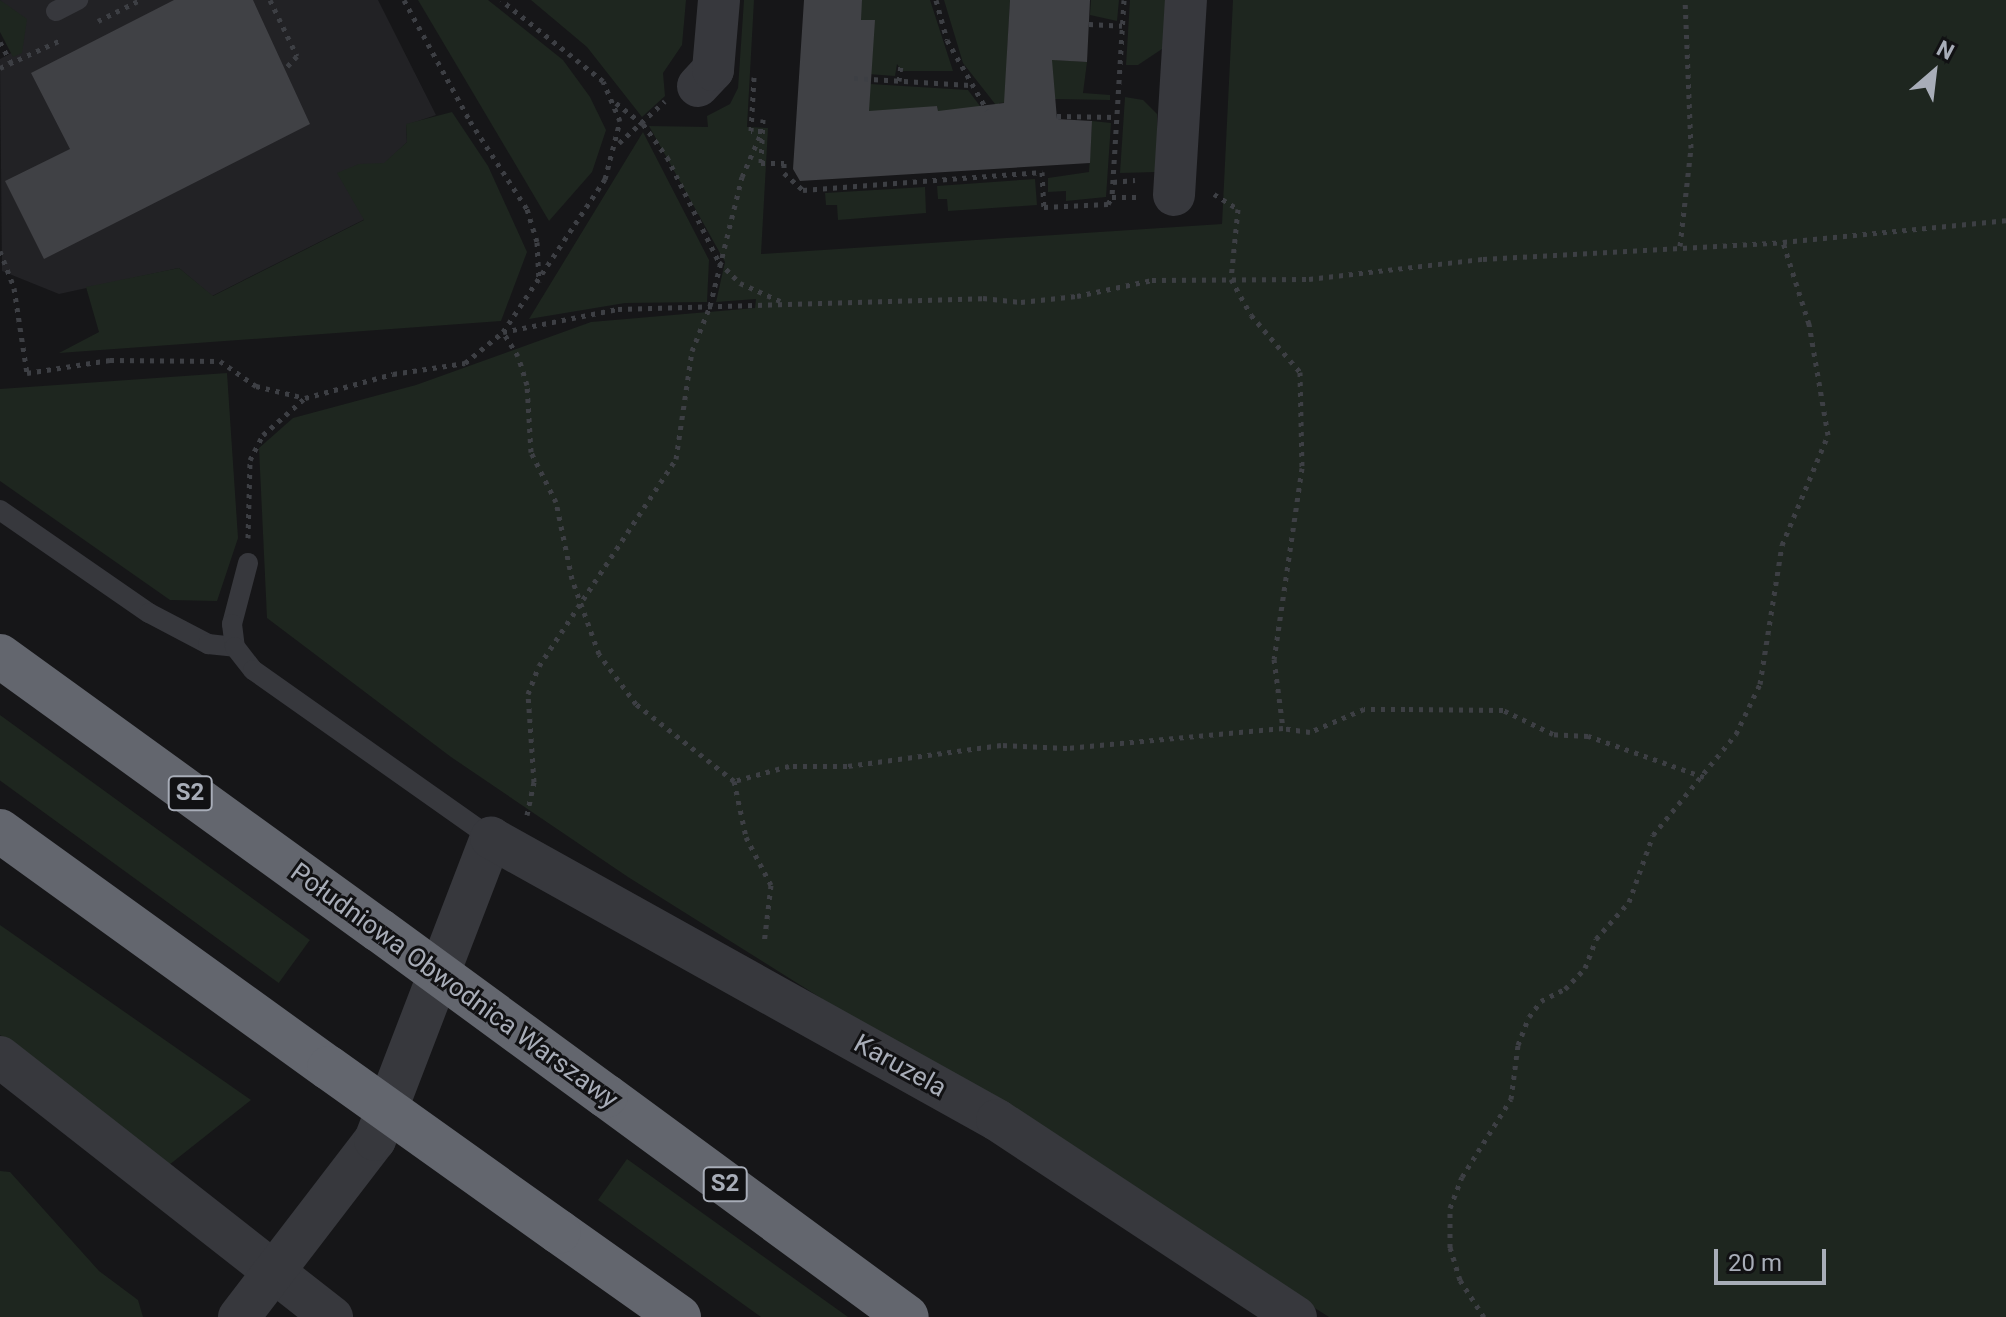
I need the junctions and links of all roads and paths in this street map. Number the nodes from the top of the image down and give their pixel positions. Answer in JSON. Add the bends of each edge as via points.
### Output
{"nodes":[{"id":1,"x":78,"y":0,"type":"edge"},
{"id":2,"x":270,"y":0,"type":"edge"},
{"id":3,"x":404,"y":0,"type":"edge"},
{"id":4,"x":501,"y":0,"type":"edge"},
{"id":5,"x":719,"y":0,"type":"edge"},
{"id":6,"x":936,"y":0,"type":"edge"},
{"id":7,"x":1124,"y":0,"type":"edge"},
{"id":8,"x":1186,"y":0,"type":"edge"},
{"id":9,"x":1685,"y":0,"type":"edge"},
{"id":10,"x":56,"y":11,"type":"dead end"},
{"id":11,"x":1089,"y":24,"type":"dead end"},
{"id":12,"x":1122,"y":26,"type":"junction"},
{"id":13,"x":0,"y":42,"type":"edge"},
{"id":14,"x":11,"y":63,"type":"dead end"},
{"id":15,"x":901,"y":65,"type":"dead end"},
{"id":16,"x":284,"y":70,"type":"dead end"},
{"id":17,"x":854,"y":78,"type":"dead end"},
{"id":18,"x":899,"y":81,"type":"junction"},
{"id":19,"x":702,"y":82,"type":"joint"},
{"id":20,"x":970,"y":85,"type":"junction"},
{"id":21,"x":615,"y":103,"type":"junction"},
{"id":22,"x":987,"y":110,"type":"dead end"},
{"id":23,"x":1057,"y":116,"type":"dead end"},
{"id":24,"x":1117,"y":117,"type":"junction"},
{"id":25,"x":763,"y":119,"type":"dead end"},
{"id":26,"x":643,"y":124,"type":"junction"},
{"id":27,"x":762,"y":131,"type":"dead end"},
{"id":28,"x":618,"y":143,"type":"junction"},
{"id":29,"x":1176,"y":195,"type":"junction"},
{"id":30,"x":1112,"y":197,"type":"junction"},
{"id":31,"x":2006,"y":220,"type":"edge"},
{"id":32,"x":1783,"y":242,"type":"junction"},
{"id":33,"x":1680,"y":246,"type":"junction"},
{"id":34,"x":0,"y":251,"type":"edge"},
{"id":35,"x":719,"y":262,"type":"junction"},
{"id":36,"x":1231,"y":279,"type":"junction"},
{"id":37,"x":539,"y":283,"type":"junction"},
{"id":38,"x":784,"y":303,"type":"junction"},
{"id":39,"x":710,"y":306,"type":"junction"},
{"id":40,"x":503,"y":332,"type":"junction"},
{"id":41,"x":305,"y":398,"type":"junction"},
{"id":42,"x":0,"y":510,"type":"edge"},
{"id":43,"x":248,"y":563,"type":"joint"},
{"id":44,"x":582,"y":608,"type":"junction"},
{"id":45,"x":235,"y":647,"type":"junction"},
{"id":46,"x":0,"y":656,"type":"edge"},
{"id":47,"x":1283,"y":728,"type":"junction"},
{"id":48,"x":1704,"y":777,"type":"junction"},
{"id":49,"x":734,"y":781,"type":"junction"},
{"id":50,"x":0,"y":831,"type":"edge"},
{"id":51,"x":502,"y":844,"type":"junction"},
{"id":52,"x":759,"y":987,"type":"junction"},
{"id":53,"x":0,"y":1057,"type":"edge"},
{"id":54,"x":273,"y":1269,"type":"junction"},
{"id":55,"x":615,"y":1272,"type":"junction"},
{"id":56,"x":844,"y":1272,"type":"junction"},
{"id":57,"x":239,"y":1317,"type":"edge"},
{"id":58,"x":332,"y":1317,"type":"edge"},
{"id":59,"x":661,"y":1317,"type":"edge"},
{"id":60,"x":679,"y":1317,"type":"edge"},
{"id":61,"x":907,"y":1317,"type":"edge"},
{"id":62,"x":927,"y":1317,"type":"edge"},
{"id":63,"x":1296,"y":1317,"type":"edge"},
{"id":64,"x":1484,"y":1317,"type":"edge"}],
"edges":[{"from":1,"to":10,"type":"lane"},
{"from":2,"to":16,"type":"path","via":[[297,56]]},
{"from":3,"to":37,"type":"path","via":[[470,121],[527,209],[537,242]]},
{"from":4,"to":21,"type":"path","via":[[568,48],[603,81]]},
{"from":5,"to":19,"type":"street","via":[[713,70]]},
{"from":6,"to":20,"type":"path","via":[[947,40]]},
{"from":7,"to":12,"type":"path"},
{"from":8,"to":29,"type":"street"},
{"from":9,"to":33,"type":"path","via":[[1691,148]]},
{"from":11,"to":12,"type":"path"},
{"from":12,"to":24,"type":"path"},
{"from":13,"to":14,"type":"path"},
{"from":15,"to":18,"type":"path"},
{"from":17,"to":18,"type":"path"},
{"from":18,"to":20,"type":"path"},
{"from":19,"to":26,"type":"path","via":[[686,85]]},
{"from":20,"to":22,"type":"path"},
{"from":21,"to":26,"type":"path"},
{"from":21,"to":28,"type":"path"},
{"from":23,"to":24,"type":"path"},
{"from":24,"to":30,"type":"path"},
{"from":25,"to":30,"type":"path","via":[[761,163],[784,163],[784,173],[803,190],[1042,172],[1044,207],[1108,204]]},
{"from":26,"to":28,"type":"path"},
{"from":26,"to":35,"type":"path","via":[[667,157]]},
{"from":27,"to":35,"type":"path","via":[[742,177]]},
{"from":28,"to":37,"type":"path","via":[[605,179]]},
{"from":29,"to":30,"type":"path"},
{"from":29,"to":36,"type":"path","via":[[1238,209]]},
{"from":31,"to":32,"type":"path"},
{"from":32,"to":33,"type":"path"},
{"from":32,"to":48,"type":"path","via":[[1809,324],[1828,435],[1782,545],[1760,684],[1736,734]]},
{"from":33,"to":36,"type":"path","via":[[1309,279]]},
{"from":34,"to":41,"type":"path","via":[[14,288],[27,373],[110,360],[220,361],[256,386]]},
{"from":35,"to":38,"type":"path","via":[[740,283]]},
{"from":35,"to":39,"type":"path"},
{"from":36,"to":38,"type":"path","via":[[1152,280],[1021,302]]},
{"from":36,"to":47,"type":"path","via":[[1251,315],[1300,372],[1302,468],[1274,659]]},
{"from":37,"to":40,"type":"path"},
{"from":38,"to":39,"type":"path"},
{"from":39,"to":40,"type":"path","via":[[618,309]]},
{"from":39,"to":44,"type":"path","via":[[692,351],[676,459]]},
{"from":40,"to":41,"type":"path","via":[[465,363],[393,374]]},
{"from":40,"to":44,"type":"path","via":[[527,385],[531,452],[556,502]]},
{"from":41,"to":43,"type":"path","via":[[263,435],[250,460]]},
{"from":42,"to":45,"type":"lane","via":[[149,613],[208,644]]},
{"from":43,"to":45,"type":"lane","via":[[235,599]]},
{"from":44,"to":49,"type":"path","via":[[599,654],[636,704]]},
{"from":44,"to":51,"type":"path","via":[[539,666],[528,694],[534,782]]},
{"from":45,"to":51,"type":"lane","via":[[253,670]]},
{"from":46,"to":56,"type":"highway","name":"Południowa Obwodnica Warszawy","number":"S2","bridge":true},
{"from":47,"to":48,"type":"path","via":[[1310,732],[1364,709],[1503,710],[1553,734],[1588,736]]},
{"from":47,"to":49,"type":"path","via":[[1067,748],[1001,745],[847,766],[789,766]]},
{"from":48,"to":64,"type":"path","via":[[1653,835],[1629,902],[1596,939],[1585,968],[1565,989],[1541,1001],[1529,1017],[1518,1045],[1511,1099],[1462,1177],[1450,1208],[1450,1248],[1460,1280]]},
{"from":49,"to":52,"type":"path","via":[[746,837],[771,885]]},
{"from":50,"to":55,"type":"highway","bridge":true},
{"from":51,"to":52,"type":"street","name":"Karuzela"},
{"from":51,"to":54,"type":"street","via":[[375,1140],[341,1190]]},
{"from":52,"to":63,"type":"street","name":"Karuzela","via":[[997,1120]]},
{"from":53,"to":54,"type":"street"},
{"from":54,"to":57,"type":"street"},
{"from":54,"to":58,"type":"street"},
{"from":55,"to":59,"type":"highway"},
{"from":55,"to":60,"type":"highway"},
{"from":56,"to":61,"type":"highway","name":"Południowa Obwodnica Warszawy","number":"S2"},
{"from":56,"to":62,"type":"highway"}]}
